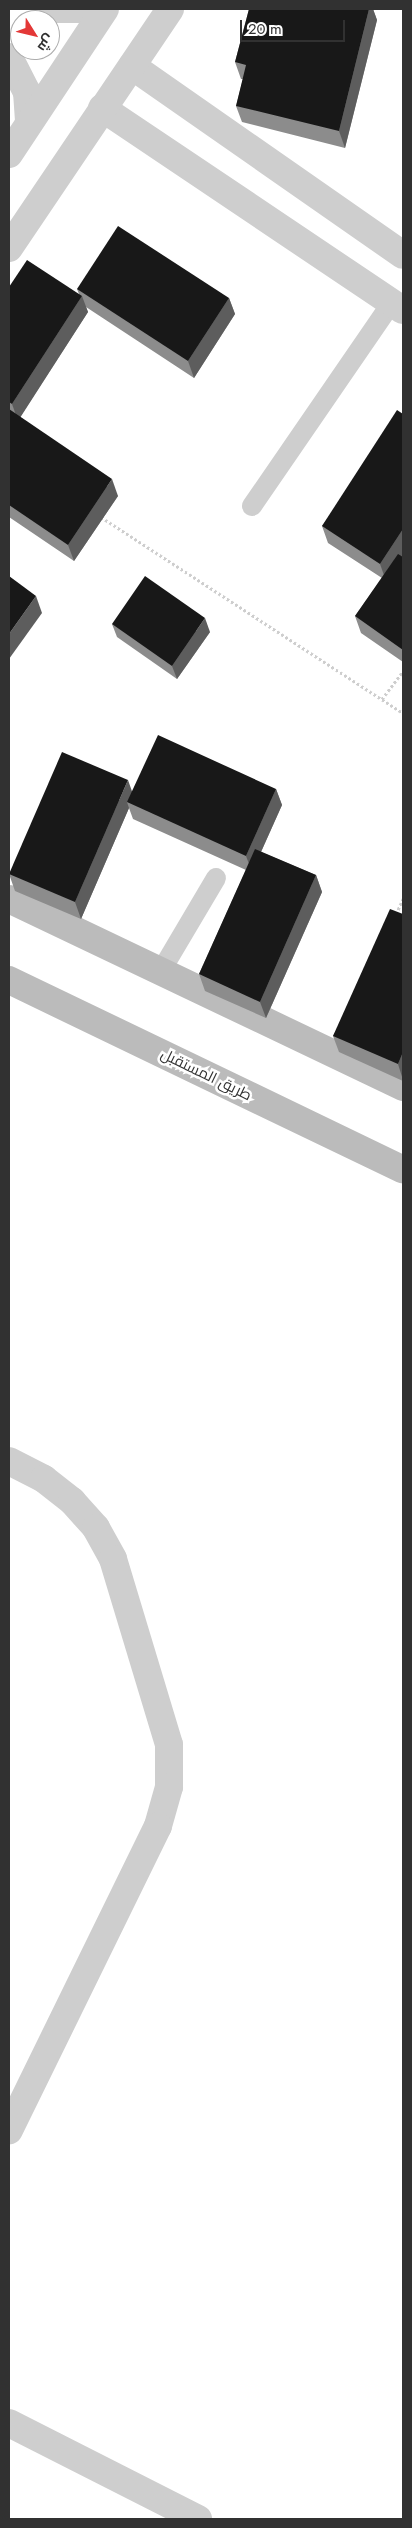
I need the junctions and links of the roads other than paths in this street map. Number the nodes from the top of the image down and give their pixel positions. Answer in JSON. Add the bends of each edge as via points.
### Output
{"nodes":[{"id":1,"x":53,"y":9,"type":"edge"},
{"id":2,"x":87,"y":9,"type":"edge"},
{"id":3,"x":104,"y":9,"type":"edge"},
{"id":4,"x":170,"y":9,"type":"edge"},
{"id":5,"x":9,"y":57,"type":"edge"},
{"id":6,"x":132,"y":66,"type":"junction"},
{"id":7,"x":102,"y":108,"type":"junction"},
{"id":8,"x":29,"y":122,"type":"junction"},
{"id":9,"x":9,"y":154,"type":"edge"},
{"id":10,"x":9,"y":248,"type":"edge"},
{"id":11,"x":403,"y":255,"type":"edge"},
{"id":12,"x":400,"y":299,"type":"edge"},
{"id":13,"x":252,"y":506,"type":"dead end"},
{"id":14,"x":216,"y":878,"type":"dead end"},
{"id":15,"x":9,"y":899,"type":"edge"},
{"id":16,"x":162,"y":971,"type":"junction"},
{"id":17,"x":9,"y":980,"type":"edge"},
{"id":18,"x":403,"y":1086,"type":"edge"},
{"id":19,"x":403,"y":1170,"type":"edge"},
{"id":20,"x":9,"y":1461,"type":"edge"},
{"id":21,"x":9,"y":2130,"type":"edge"},
{"id":22,"x":9,"y":2423,"type":"edge"},
{"id":23,"x":198,"y":2519,"type":"edge"}],
"edges":[{"from":1,"to":2,"type":"street"},
{"from":3,"to":8,"type":"street"},
{"from":4,"to":6,"type":"street"},
{"from":5,"to":8,"type":"street","via":[[27,92]]},
{"from":6,"to":7,"type":"street"},
{"from":6,"to":11,"type":"street"},
{"from":7,"to":10,"type":"street"},
{"from":7,"to":12,"type":"street"},
{"from":8,"to":9,"type":"street"},
{"from":12,"to":13,"type":"lane"},
{"from":14,"to":16,"type":"lane"},
{"from":15,"to":16,"type":"street"},
{"from":16,"to":18,"type":"street"},
{"from":17,"to":19,"type":"street","name":"طريق المستقبل"},
{"from":20,"to":21,"type":"street","via":[[44,1479],[96,1528],[113,1558],[169,1745],[169,1786],[158,1826]]},
{"from":22,"to":23,"type":"street"}]}
